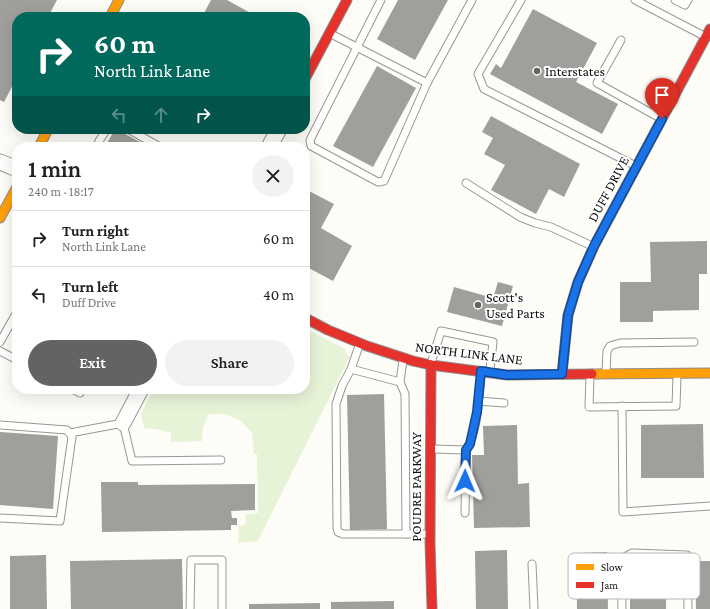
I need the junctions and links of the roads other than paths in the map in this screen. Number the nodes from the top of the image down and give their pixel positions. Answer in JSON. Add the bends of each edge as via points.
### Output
{"nodes":[{"id":1,"x":119,"y":0,"type":"edge"},
{"id":2,"x":347,"y":0,"type":"edge"},
{"id":3,"x":381,"y":0,"type":"edge"},
{"id":4,"x":472,"y":0,"type":"edge"},
{"id":5,"x":521,"y":0,"type":"edge"},
{"id":6,"x":635,"y":0,"type":"edge"},
{"id":7,"x":675,"y":0,"type":"edge"},
{"id":8,"x":688,"y":0,"type":"edge"},
{"id":9,"x":113,"y":12,"type":"edge"},
{"id":10,"x":330,"y":33,"type":"junction"},
{"id":11,"x":708,"y":33,"type":"edge"},
{"id":12,"x":621,"y":40,"type":"dead end"},
{"id":13,"x":357,"y":47,"type":"junction"},
{"id":14,"x":310,"y":70,"type":"edge"},
{"id":15,"x":427,"y":83,"type":"junction"},
{"id":16,"x":662,"y":119,"type":"junction"},
{"id":17,"x":137,"y":134,"type":"edge"},
{"id":18,"x":151,"y":142,"type":"edge"},
{"id":19,"x":0,"y":162,"type":"edge"},
{"id":20,"x":637,"y":166,"type":"junction"},
{"id":21,"x":12,"y":167,"type":"edge"},
{"id":22,"x":466,"y":183,"type":"dead end"},
{"id":23,"x":12,"y":196,"type":"edge"},
{"id":24,"x":0,"y":218,"type":"edge"},
{"id":25,"x":594,"y":246,"type":"junction"},
{"id":26,"x":12,"y":321,"type":"edge"},
{"id":27,"x":310,"y":321,"type":"edge"},
{"id":28,"x":0,"y":342,"type":"edge"},
{"id":29,"x":694,"y":342,"type":"dead end"},
{"id":30,"x":360,"y":343,"type":"junction"},
{"id":31,"x":0,"y":351,"type":"edge"},
{"id":32,"x":12,"y":357,"type":"edge"},
{"id":33,"x":404,"y":358,"type":"junction"},
{"id":34,"x":431,"y":365,"type":"junction"},
{"id":35,"x":351,"y":369,"type":"junction"},
{"id":36,"x":485,"y":372,"type":"junction"},
{"id":37,"x":677,"y":373,"type":"junction"},
{"id":38,"x":710,"y":373,"type":"edge"},
{"id":39,"x":562,"y":374,"type":"junction"},
{"id":40,"x":590,"y":374,"type":"junction"},
{"id":41,"x":606,"y":374,"type":"junction"},
{"id":42,"x":400,"y":382,"type":"junction"},
{"id":43,"x":138,"y":394,"type":"edge"},
{"id":44,"x":478,"y":401,"type":"junction"},
{"id":45,"x":504,"y":403,"type":"dead end"},
{"id":46,"x":622,"y":406,"type":"junction"},
{"id":47,"x":123,"y":423,"type":"junction"},
{"id":48,"x":0,"y":425,"type":"edge"},
{"id":49,"x":70,"y":433,"type":"junction"},
{"id":50,"x":430,"y":449,"type":"junction"},
{"id":51,"x":466,"y":450,"type":"junction"},
{"id":52,"x":221,"y":460,"type":"dead end"},
{"id":53,"x":710,"y":506,"type":"edge"},
{"id":54,"x":465,"y":513,"type":"dead end"},
{"id":55,"x":0,"y":518,"type":"edge"},
{"id":56,"x":406,"y":534,"type":"junction"},
{"id":57,"x":430,"y":534,"type":"junction"},
{"id":58,"x":532,"y":564,"type":"dead end"},
{"id":59,"x":622,"y":599,"type":"edge"},
{"id":60,"x":688,"y":599,"type":"edge"},
{"id":61,"x":190,"y":609,"type":"edge"},
{"id":62,"x":222,"y":609,"type":"edge"},
{"id":63,"x":432,"y":609,"type":"edge"},
{"id":64,"x":534,"y":609,"type":"edge"},
{"id":65,"x":622,"y":609,"type":"edge"},
{"id":66,"x":688,"y":609,"type":"edge"}],
"edges":[{"from":1,"to":9,"type":"street"},
{"from":2,"to":10,"type":"street"},
{"from":3,"to":13,"type":"lane"},
{"from":4,"to":15,"type":"lane"},
{"from":5,"to":20,"type":"lane","via":[[478,74],[484,89]]},
{"from":6,"to":11,"type":"lane"},
{"from":7,"to":8,"type":"lane","via":[[685,5]]},
{"from":10,"to":13,"type":"lane"},
{"from":10,"to":14,"type":"street"},
{"from":11,"to":16,"type":"street","name":"DUFF DRIVE","via":[[700,54]]},
{"from":12,"to":16,"type":"lane","via":[[597,83]]},
{"from":13,"to":15,"type":"lane"},
{"from":13,"to":15,"type":"lane","via":[[310,140],[311,146],[378,182],[384,180]]},
{"from":16,"to":20,"type":"street","name":"DUFF DRIVE"},
{"from":17,"to":18,"type":"lane"},
{"from":19,"to":21,"type":"street"},
{"from":20,"to":25,"type":"street","name":"DUFF DRIVE"},
{"from":22,"to":25,"type":"lane","via":[[520,217]]},
{"from":23,"to":24,"type":"street"},
{"from":25,"to":39,"type":"street","name":"DUFF DRIVE","via":[[578,282],[568,315]]},
{"from":26,"to":28,"type":"lane"},
{"from":27,"to":30,"type":"street","name":"NORTH LINK LANE"},
{"from":29,"to":41,"type":"lane","via":[[620,343],[610,346],[606,358]]},
{"from":30,"to":33,"type":"street","name":"NORTH LINK LANE"},
{"from":30,"to":35,"type":"lane"},
{"from":31,"to":32,"type":"lane"},
{"from":33,"to":34,"type":"street","name":"NORTH LINK LANE"},
{"from":33,"to":42,"type":"lane"},
{"from":34,"to":36,"type":"street","name":"NORTH LINK LANE"},
{"from":34,"to":36,"type":"lane","via":[[441,332],[493,342]]},
{"from":34,"to":50,"type":"street","name":"POUDRE PARKWAY"},
{"from":35,"to":42,"type":"lane"},
{"from":35,"to":56,"type":"lane","via":[[336,404],[338,532]]},
{"from":36,"to":39,"type":"street","name":"NORTH LINK LANE","via":[[507,375]]},
{"from":36,"to":44,"type":"lane"},
{"from":37,"to":38,"type":"street","name":"NORTH LINK LANE"},
{"from":37,"to":41,"type":"street","name":"NORTH LINK LANE"},
{"from":37,"to":46,"type":"lane","via":[[676,406]]},
{"from":39,"to":40,"type":"street","name":"NORTH LINK LANE"},
{"from":40,"to":41,"type":"street","name":"NORTH LINK LANE"},
{"from":40,"to":46,"type":"lane","via":[[589,406]]},
{"from":42,"to":56,"type":"lane","via":[[405,394]]},
{"from":43,"to":47,"type":"street"},
{"from":44,"to":45,"type":"lane"},
{"from":44,"to":51,"type":"lane","via":[[470,444]]},
{"from":46,"to":53,"type":"lane","via":[[624,512]]},
{"from":47,"to":49,"type":"lane"},
{"from":47,"to":52,"type":"lane","via":[[132,461]]},
{"from":48,"to":49,"type":"lane","via":[[67,430]]},
{"from":49,"to":55,"type":"lane","via":[[72,437],[60,521]]},
{"from":50,"to":51,"type":"lane"},
{"from":50,"to":57,"type":"street","name":"POUDRE PARKWAY"},
{"from":51,"to":54,"type":"lane"},
{"from":56,"to":57,"type":"lane"},
{"from":57,"to":63,"type":"street","name":"POUDRE PARKWAY"},
{"from":58,"to":64,"type":"lane"},
{"from":59,"to":65,"type":"lane"},
{"from":60,"to":66,"type":"lane"},
{"from":61,"to":62,"type":"lane","via":[[191,560],[222,560]]}]}
